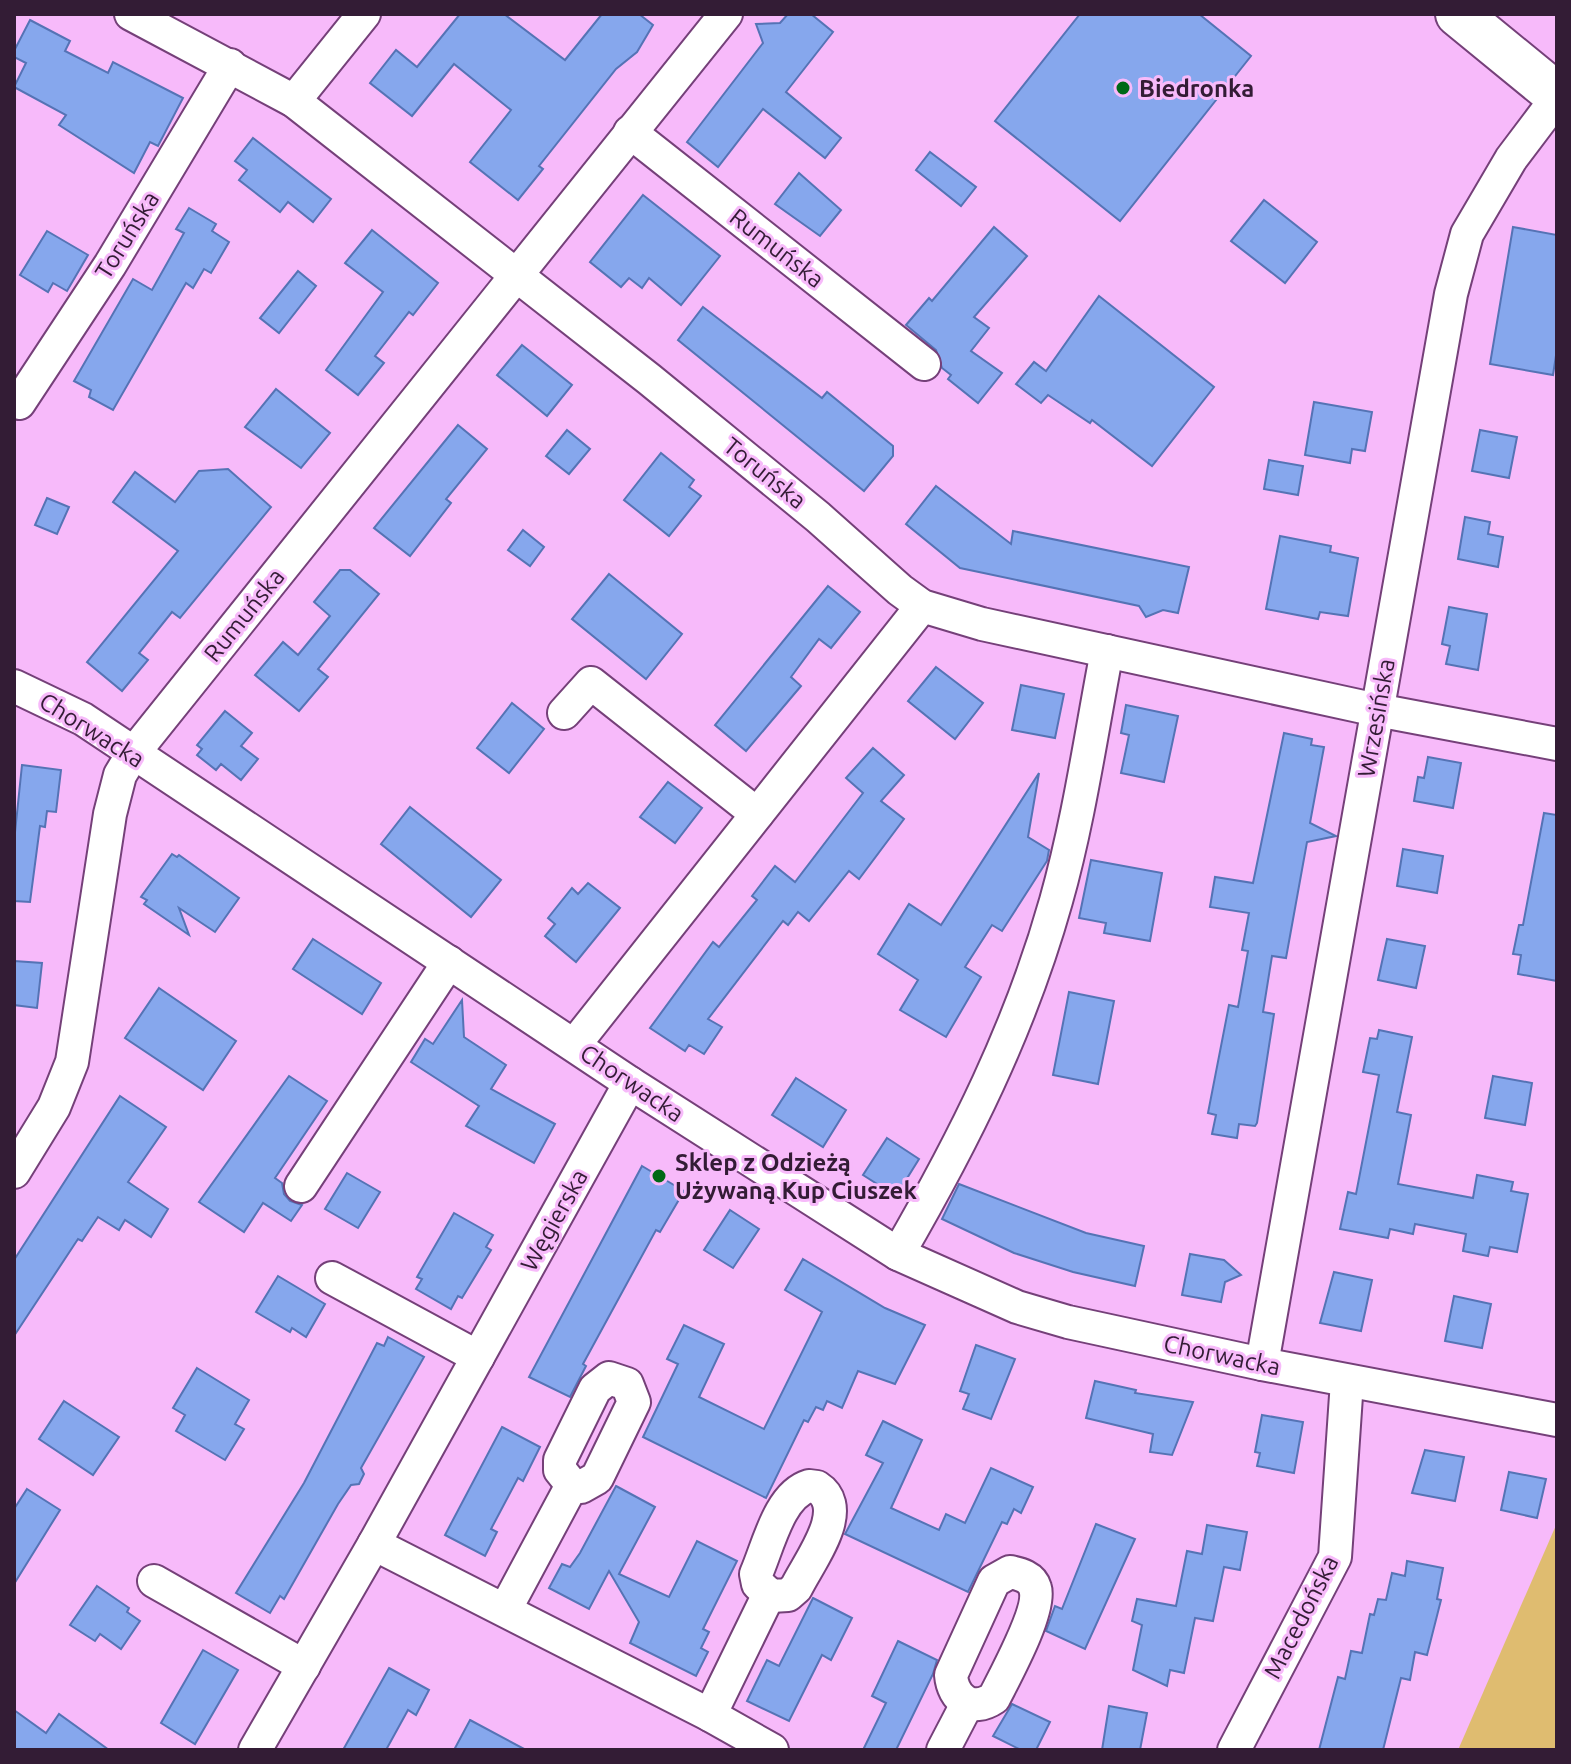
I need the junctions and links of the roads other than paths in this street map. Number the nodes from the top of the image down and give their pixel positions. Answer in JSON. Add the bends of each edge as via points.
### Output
{"nodes":[{"id":1,"x":131,"y":14,"type":"edge"},
{"id":2,"x":364,"y":14,"type":"edge"},
{"id":3,"x":726,"y":14,"type":"edge"},
{"id":4,"x":1458,"y":14,"type":"edge"},
{"id":5,"x":230,"y":65,"type":"junction"},
{"id":6,"x":1557,"y":96,"type":"edge"},
{"id":7,"x":294,"y":101,"type":"junction"},
{"id":8,"x":630,"y":132,"type":"junction"},
{"id":9,"x":516,"y":274,"type":"junction"},
{"id":10,"x":924,"y":364,"type":"dead end"},
{"id":11,"x":19,"y":403,"type":"dead end"},
{"id":12,"x":922,"y":606,"type":"junction"},
{"id":13,"x":1107,"y":651,"type":"junction"},
{"id":14,"x":14,"y":686,"type":"edge"},
{"id":15,"x":1377,"y":710,"type":"junction"},
{"id":16,"x":564,"y":713,"type":"dead end"},
{"id":17,"x":1557,"y":744,"type":"edge"},
{"id":18,"x":132,"y":755,"type":"junction"},
{"id":19,"x":757,"y":814,"type":"junction"},
{"id":20,"x":449,"y":962,"type":"junction"},
{"id":21,"x":575,"y":1044,"type":"junction"},
{"id":22,"x":630,"y":1083,"type":"junction"},
{"id":23,"x":14,"y":1172,"type":"edge"},
{"id":24,"x":301,"y":1186,"type":"dead end"},
{"id":25,"x":898,"y":1254,"type":"junction"},
{"id":26,"x":332,"y":1278,"type":"dead end"},
{"id":27,"x":478,"y":1357,"type":"junction"},
{"id":28,"x":1262,"y":1364,"type":"junction"},
{"id":29,"x":1347,"y":1381,"type":"junction"},
{"id":30,"x":1557,"y":1420,"type":"edge"},
{"id":31,"x":572,"y":1485,"type":"dead end"},
{"id":32,"x":374,"y":1544,"type":"junction"},
{"id":33,"x":154,"y":1581,"type":"dead end"},
{"id":34,"x":769,"y":1594,"type":"dead end"},
{"id":35,"x":505,"y":1610,"type":"junction"},
{"id":36,"x":304,"y":1666,"type":"junction"},
{"id":37,"x":967,"y":1704,"type":"dead end"},
{"id":38,"x":710,"y":1715,"type":"junction"},
{"id":39,"x":255,"y":1750,"type":"edge"},
{"id":40,"x":772,"y":1750,"type":"edge"},
{"id":41,"x":943,"y":1750,"type":"edge"},
{"id":42,"x":1234,"y":1750,"type":"edge"}],
"edges":[{"from":1,"to":5,"type":"street","name":"Toruńska"},
{"from":2,"to":7,"type":"street"},
{"from":3,"to":8,"type":"street","name":"Rumuńska"},
{"from":4,"to":6,"type":"street"},
{"from":5,"to":7,"type":"street","name":"Toruńska"},
{"from":5,"to":11,"type":"street","name":"Toruńska","via":[[110,265]]},
{"from":6,"to":15,"type":"street","name":"Wrzesińska","via":[[1511,159],[1467,234],[1451,294]]},
{"from":7,"to":9,"type":"street","name":"Toruńska"},
{"from":8,"to":9,"type":"street","name":"Rumuńska"},
{"from":8,"to":10,"type":"street","name":"Rumuńska"},
{"from":9,"to":12,"type":"street","name":"Toruńska"},
{"from":9,"to":18,"type":"street","name":"Rumuńska"},
{"from":12,"to":13,"type":"street","name":"Toruńska"},
{"from":12,"to":19,"type":"street"},
{"from":13,"to":15,"type":"street","name":"Toruńska"},
{"from":13,"to":25,"type":"street","via":[[1056,899],[1032,974],[983,1100]]},
{"from":14,"to":18,"type":"street","name":"Chorwacka","via":[[83,719]]},
{"from":15,"to":17,"type":"street","name":"Toruńska"},
{"from":15,"to":28,"type":"street","name":"Wrzesińska"},
{"from":16,"to":19,"type":"street","via":[[591,683]]},
{"from":18,"to":20,"type":"street","name":"Chorwacka"},
{"from":18,"to":23,"type":"street","name":"Rumuńska","via":[[120,775],[110,814],[72,1062],[54,1107]]},
{"from":19,"to":21,"type":"street"},
{"from":20,"to":21,"type":"street","name":"Chorwacka"},
{"from":20,"to":24,"type":"street"},
{"from":21,"to":22,"type":"street","name":"Chorwacka"},
{"from":22,"to":25,"type":"street","name":"Chorwacka"},
{"from":22,"to":27,"type":"street","name":"Węgierska"},
{"from":25,"to":28,"type":"street","name":"Chorwacka","via":[[1017,1307]]},
{"from":26,"to":27,"type":"street"},
{"from":27,"to":32,"type":"street","name":"Węgierska"},
{"from":28,"to":29,"type":"street","name":"Chorwacka"},
{"from":29,"to":30,"type":"street","name":"Chorwacka"},
{"from":29,"to":42,"type":"street","name":"Macedońska","via":[[1335,1557]]},
{"from":31,"to":35,"type":"street"},
{"from":32,"to":35,"type":"street"},
{"from":32,"to":36,"type":"street","name":"Węgierska"},
{"from":33,"to":36,"type":"street"},
{"from":34,"to":38,"type":"street"},
{"from":35,"to":38,"type":"street"},
{"from":36,"to":39,"type":"street","name":"Węgierska"},
{"from":37,"to":41,"type":"street"},
{"from":38,"to":40,"type":"street"}]}
